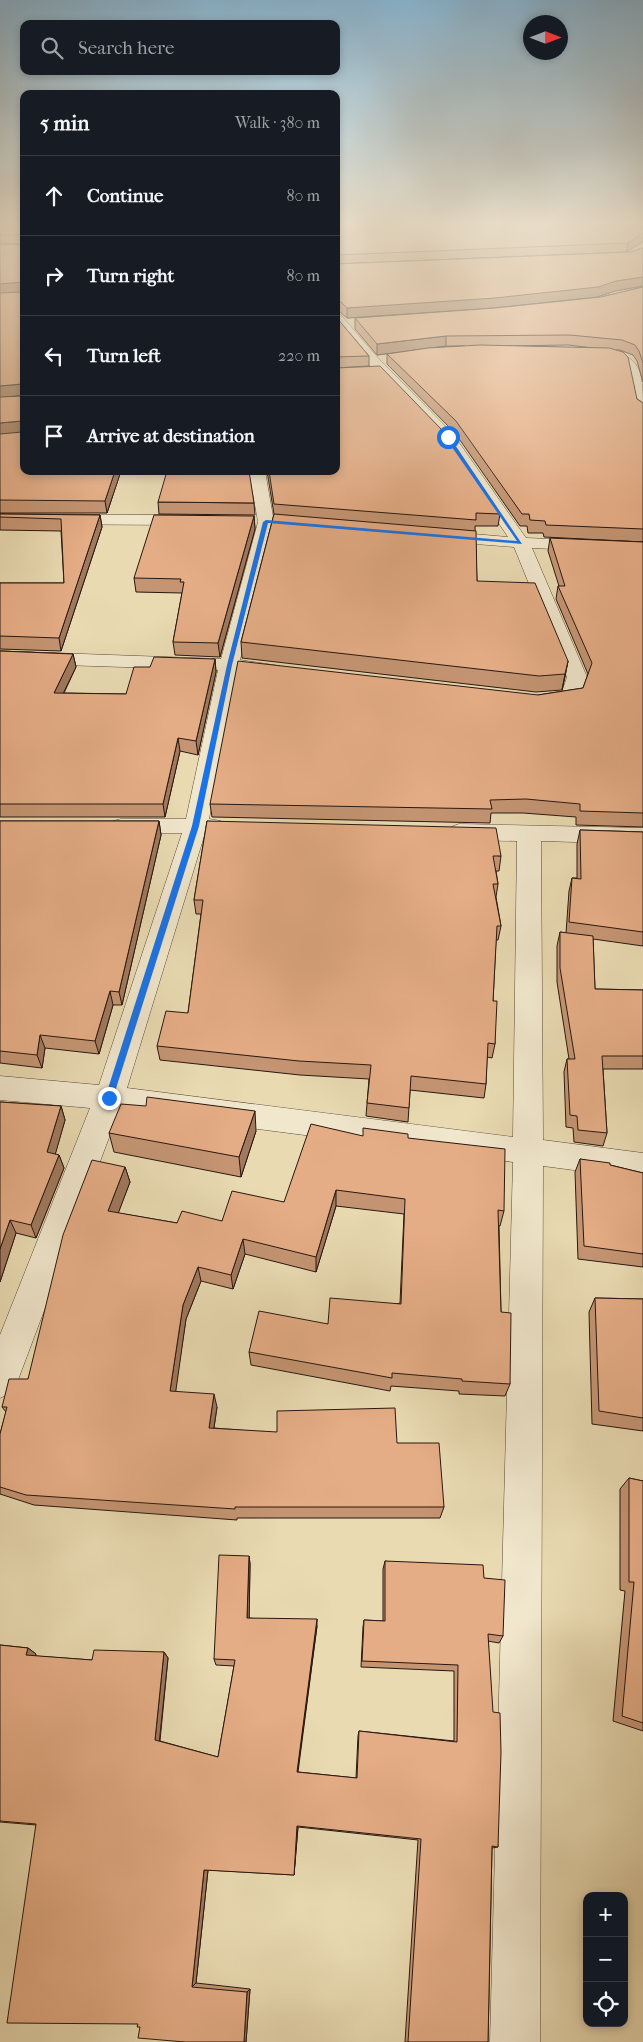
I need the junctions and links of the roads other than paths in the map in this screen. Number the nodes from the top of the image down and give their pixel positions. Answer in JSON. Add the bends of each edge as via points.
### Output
{"nodes":[{"id":1,"x":344,"y":321,"type":"edge"},
{"id":2,"x":637,"y":350,"type":"edge"},
{"id":3,"x":578,"y":353,"type":"edge"},
{"id":4,"x":626,"y":358,"type":"junction"},
{"id":5,"x":643,"y":410,"type":"edge"},
{"id":6,"x":258,"y":475,"type":"edge"},
{"id":7,"x":0,"y":519,"type":"edge"},
{"id":8,"x":208,"y":520,"type":"edge"},
{"id":9,"x":422,"y":534,"type":"edge"},
{"id":10,"x":521,"y":542,"type":"junction"},
{"id":11,"x":643,"y":548,"type":"edge"},
{"id":12,"x":0,"y":657,"type":"edge"},
{"id":13,"x":230,"y":665,"type":"junction"},
{"id":14,"x":289,"y":672,"type":"edge"},
{"id":15,"x":526,"y":699,"type":"edge"},
{"id":16,"x":98,"y":826,"type":"edge"},
{"id":17,"x":196,"y":826,"type":"junction"},
{"id":18,"x":235,"y":827,"type":"edge"},
{"id":19,"x":441,"y":832,"type":"edge"},
{"id":20,"x":529,"y":834,"type":"junction"},
{"id":21,"x":643,"y":836,"type":"edge"},
{"id":22,"x":0,"y":1088,"type":"edge"},
{"id":23,"x":109,"y":1098,"type":"junction"},
{"id":24,"x":528,"y":1153,"type":"junction"},
{"id":25,"x":643,"y":1166,"type":"edge"},
{"id":26,"x":0,"y":1380,"type":"edge"},
{"id":27,"x":515,"y":2042,"type":"edge"}],
"edges":[{"from":1,"to":10,"type":"street","via":[[378,366],[448,437]]},
{"from":2,"to":4,"type":"street"},
{"from":3,"to":4,"type":"street","via":[[608,353]]},
{"from":4,"to":5,"type":"street","via":[[634,366]]},
{"from":6,"to":13,"type":"street","via":[[266,522]]},
{"from":7,"to":8,"type":"street"},
{"from":9,"to":10,"type":"street"},
{"from":10,"to":11,"type":"street"},
{"from":10,"to":15,"type":"street","via":[[577,677],[571,697]]},
{"from":12,"to":13,"type":"street"},
{"from":13,"to":14,"type":"street"},
{"from":13,"to":17,"type":"street"},
{"from":16,"to":17,"type":"street"},
{"from":17,"to":18,"type":"street"},
{"from":17,"to":23,"type":"street"},
{"from":19,"to":20,"type":"street"},
{"from":20,"to":21,"type":"street"},
{"from":20,"to":24,"type":"street"},
{"from":22,"to":23,"type":"street"},
{"from":23,"to":24,"type":"street"},
{"from":23,"to":26,"type":"street"},
{"from":24,"to":25,"type":"street"},
{"from":24,"to":27,"type":"street"}]}
